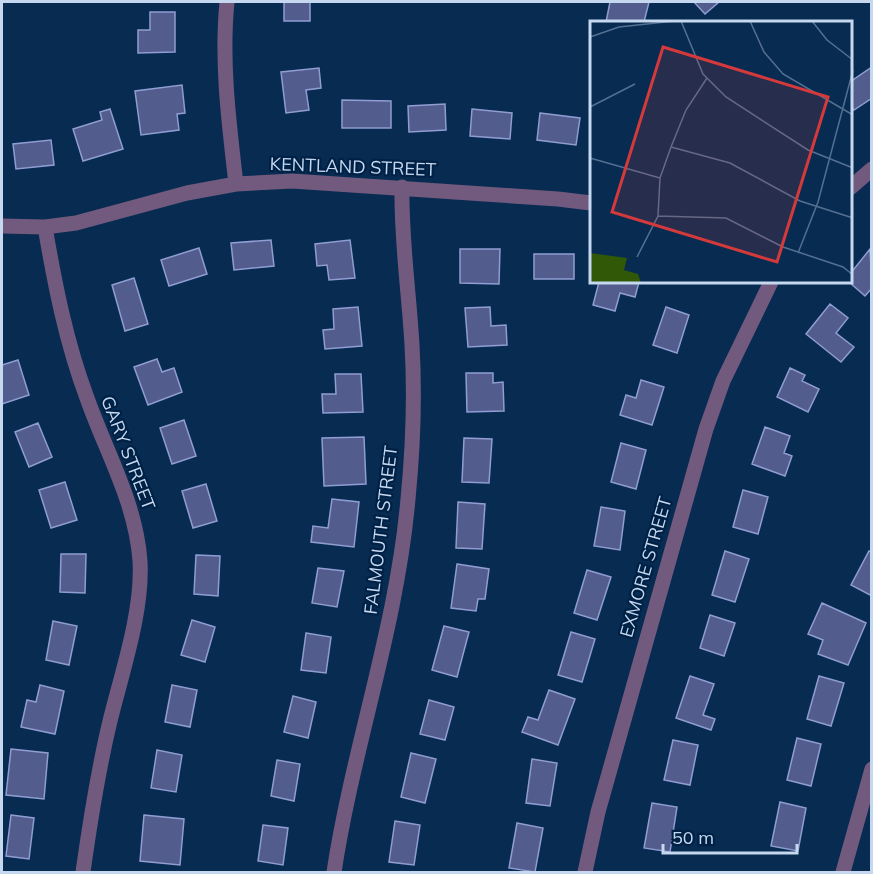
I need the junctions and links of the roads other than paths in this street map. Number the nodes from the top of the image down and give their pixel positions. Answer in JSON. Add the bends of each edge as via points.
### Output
{"nodes":[{"id":1,"x":227,"y":2,"type":"edge"},
{"id":2,"x":872,"y":169,"type":"edge"},
{"id":3,"x":236,"y":184,"type":"junction"},
{"id":4,"x":852,"y":186,"type":"edge"},
{"id":5,"x":402,"y":187,"type":"junction"},
{"id":6,"x":590,"y":203,"type":"edge"},
{"id":7,"x":2,"y":226,"type":"edge"},
{"id":8,"x":45,"y":227,"type":"junction"},
{"id":9,"x":770,"y":284,"type":"edge"},
{"id":10,"x":872,"y":769,"type":"edge"},
{"id":11,"x":83,"y":873,"type":"edge"},
{"id":12,"x":334,"y":873,"type":"edge"},
{"id":13,"x":585,"y":873,"type":"edge"},
{"id":14,"x":843,"y":873,"type":"edge"}],
"edges":[{"from":1,"to":3,"type":"street","via":[[228,110]]},
{"from":2,"to":4,"type":"street"},
{"from":3,"to":5,"type":"street","name":"KENTLAND STREET","via":[[313,181]]},
{"from":3,"to":8,"type":"street","name":"KENTLAND STREET"},
{"from":5,"to":6,"type":"street","name":"KENTLAND STREET"},
{"from":5,"to":12,"type":"street","name":"FALMOUTH STREET","via":[[412,349],[408,500],[389,627],[355,762]]},
{"from":7,"to":8,"type":"street","name":"KENTLAND STREET"},
{"from":8,"to":11,"type":"street","name":"GARY STREET","via":[[66,336],[86,398],[130,507],[140,562],[137,609],[104,749]]},
{"from":9,"to":13,"type":"street","name":"EXMORE STREET","via":[[723,381],[706,429],[598,812]]},
{"from":10,"to":14,"type":"street"}]}
